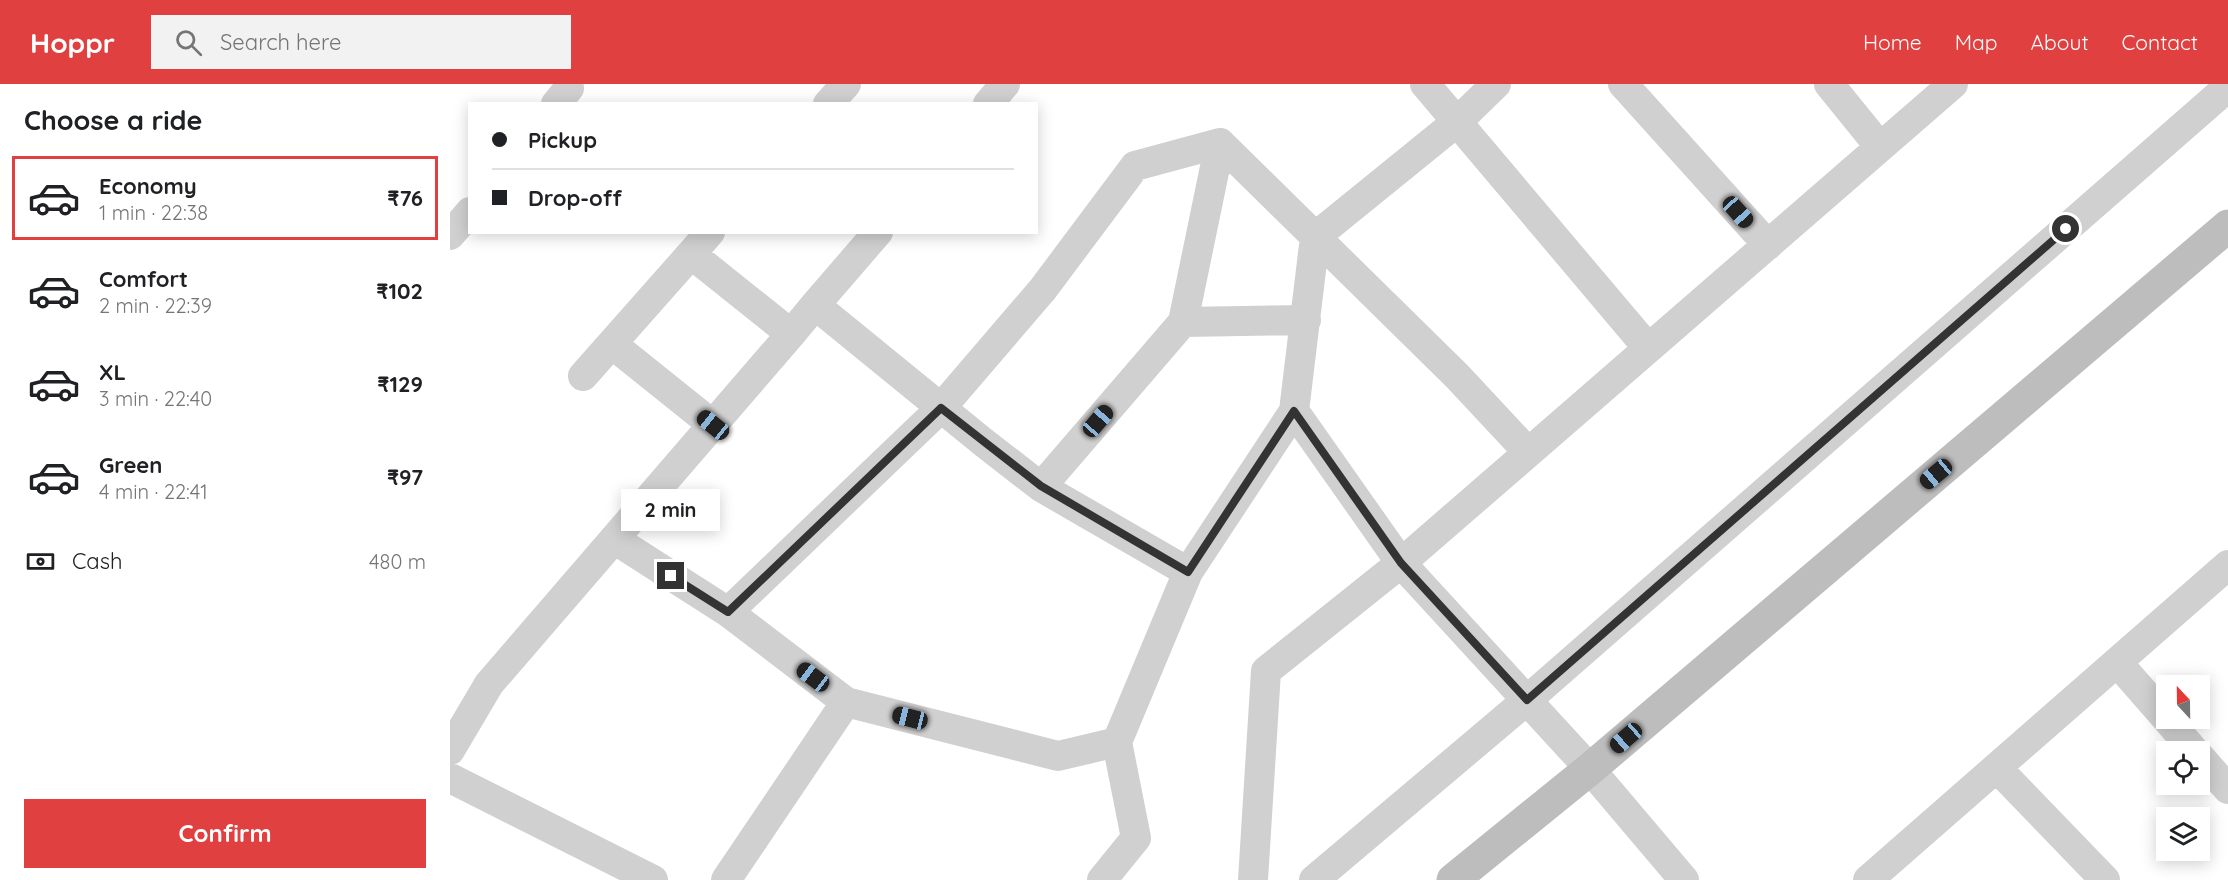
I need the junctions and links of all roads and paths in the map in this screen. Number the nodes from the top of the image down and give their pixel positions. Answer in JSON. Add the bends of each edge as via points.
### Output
{"nodes":[{"id":1,"x":846,"y":84,"type":"edge"},
{"id":2,"x":1005,"y":84,"type":"edge"},
{"id":3,"x":1425,"y":84,"type":"edge"},
{"id":4,"x":1496,"y":84,"type":"edge"},
{"id":5,"x":1623,"y":84,"type":"edge"},
{"id":6,"x":1829,"y":84,"type":"edge"},
{"id":7,"x":1953,"y":84,"type":"edge"},
{"id":8,"x":2228,"y":87,"type":"edge"},
{"id":9,"x":830,"y":102,"type":"edge"},
{"id":10,"x":990,"y":102,"type":"edge"},
{"id":11,"x":1458,"y":121,"type":"junction"},
{"id":12,"x":1220,"y":143,"type":"junction"},
{"id":13,"x":1880,"y":147,"type":"junction"},
{"id":14,"x":468,"y":214,"type":"edge"},
{"id":15,"x":2228,"y":226,"type":"edge"},
{"id":16,"x":876,"y":234,"type":"edge"},
{"id":17,"x":450,"y":235,"type":"edge"},
{"id":18,"x":1315,"y":237,"type":"junction"},
{"id":19,"x":701,"y":243,"type":"edge"},
{"id":20,"x":1768,"y":245,"type":"junction"},
{"id":21,"x":815,"y":305,"type":"junction"},
{"id":22,"x":1306,"y":320,"type":"junction"},
{"id":23,"x":1183,"y":322,"type":"junction"},
{"id":24,"x":791,"y":334,"type":"junction"},
{"id":25,"x":612,"y":344,"type":"junction"},
{"id":26,"x":1648,"y":348,"type":"junction"},
{"id":27,"x":583,"y":376,"type":"dead end"},
{"id":28,"x":941,"y":408,"type":"junction"},
{"id":29,"x":1294,"y":411,"type":"junction"},
{"id":30,"x":713,"y":425,"type":"junction"},
{"id":31,"x":1528,"y":452,"type":"junction"},
{"id":32,"x":1041,"y":486,"type":"junction"},
{"id":33,"x":615,"y":539,"type":"junction"},
{"id":34,"x":1401,"y":563,"type":"junction"},
{"id":35,"x":2228,"y":565,"type":"edge"},
{"id":36,"x":1188,"y":572,"type":"junction"},
{"id":37,"x":728,"y":612,"type":"junction"},
{"id":38,"x":2117,"y":662,"type":"junction"},
{"id":39,"x":1527,"y":700,"type":"junction"},
{"id":40,"x":846,"y":702,"type":"junction"},
{"id":41,"x":2156,"y":707,"type":"edge"},
{"id":42,"x":2175,"y":729,"type":"edge"},
{"id":43,"x":2186,"y":741,"type":"edge"},
{"id":44,"x":1117,"y":742,"type":"junction"},
{"id":45,"x":450,"y":750,"type":"edge"},
{"id":46,"x":1997,"y":768,"type":"junction"},
{"id":47,"x":1590,"y":769,"type":"junction"},
{"id":48,"x":2210,"y":769,"type":"edge"},
{"id":49,"x":450,"y":778,"type":"edge"},
{"id":50,"x":2228,"y":789,"type":"edge"},
{"id":51,"x":1876,"y":877,"type":"edge"},
{"id":52,"x":653,"y":880,"type":"edge"},
{"id":53,"x":726,"y":880,"type":"edge"},
{"id":54,"x":1102,"y":880,"type":"edge"},
{"id":55,"x":1253,"y":880,"type":"edge"},
{"id":56,"x":1314,"y":880,"type":"edge"},
{"id":57,"x":1453,"y":880,"type":"edge"},
{"id":58,"x":1684,"y":880,"type":"edge"},
{"id":59,"x":2105,"y":880,"type":"edge"}],
"edges":[{"from":1,"to":9,"type":"street"},
{"from":2,"to":10,"type":"street"},
{"from":3,"to":11,"type":"street"},
{"from":4,"to":11,"type":"street"},
{"from":5,"to":20,"type":"street"},
{"from":6,"to":13,"type":"street"},
{"from":7,"to":13,"type":"street"},
{"from":8,"to":39,"type":"street"},
{"from":11,"to":18,"type":"street"},
{"from":11,"to":26,"type":"street"},
{"from":12,"to":18,"type":"street"},
{"from":12,"to":23,"type":"street"},
{"from":12,"to":28,"type":"street","via":[[1135,166],[1043,289]]},
{"from":13,"to":20,"type":"street"},
{"from":14,"to":17,"type":"street"},
{"from":15,"to":47,"type":"street"},
{"from":16,"to":21,"type":"street"},
{"from":18,"to":22,"type":"street"},
{"from":18,"to":31,"type":"street","via":[[1457,376]]},
{"from":19,"to":24,"type":"street"},
{"from":19,"to":25,"type":"street"},
{"from":20,"to":26,"type":"street"},
{"from":21,"to":24,"type":"street"},
{"from":21,"to":28,"type":"street"},
{"from":22,"to":23,"type":"street"},
{"from":22,"to":29,"type":"street"},
{"from":23,"to":32,"type":"street"},
{"from":24,"to":30,"type":"street"},
{"from":25,"to":27,"type":"street"},
{"from":25,"to":30,"type":"street"},
{"from":26,"to":31,"type":"street"},
{"from":28,"to":32,"type":"street"},
{"from":28,"to":37,"type":"street"},
{"from":29,"to":34,"type":"street"},
{"from":29,"to":36,"type":"street"},
{"from":30,"to":33,"type":"street"},
{"from":31,"to":34,"type":"street"},
{"from":32,"to":36,"type":"street"},
{"from":33,"to":37,"type":"street"},
{"from":33,"to":45,"type":"street","via":[[489,684]]},
{"from":34,"to":39,"type":"street"},
{"from":34,"to":55,"type":"street","via":[[1266,671]]},
{"from":35,"to":38,"type":"street"},
{"from":36,"to":44,"type":"street"},
{"from":37,"to":40,"type":"street"},
{"from":38,"to":41,"type":"street"},
{"from":38,"to":46,"type":"street"},
{"from":39,"to":47,"type":"street"},
{"from":39,"to":56,"type":"street"},
{"from":40,"to":44,"type":"street","via":[[1058,756]]},
{"from":40,"to":53,"type":"street"},
{"from":42,"to":43,"type":"street"},
{"from":44,"to":54,"type":"street","via":[[1136,838]]},
{"from":46,"to":51,"type":"street"},
{"from":46,"to":59,"type":"street"},
{"from":47,"to":57,"type":"street"},
{"from":47,"to":58,"type":"street"},
{"from":48,"to":50,"type":"street"},
{"from":49,"to":52,"type":"street"}]}
